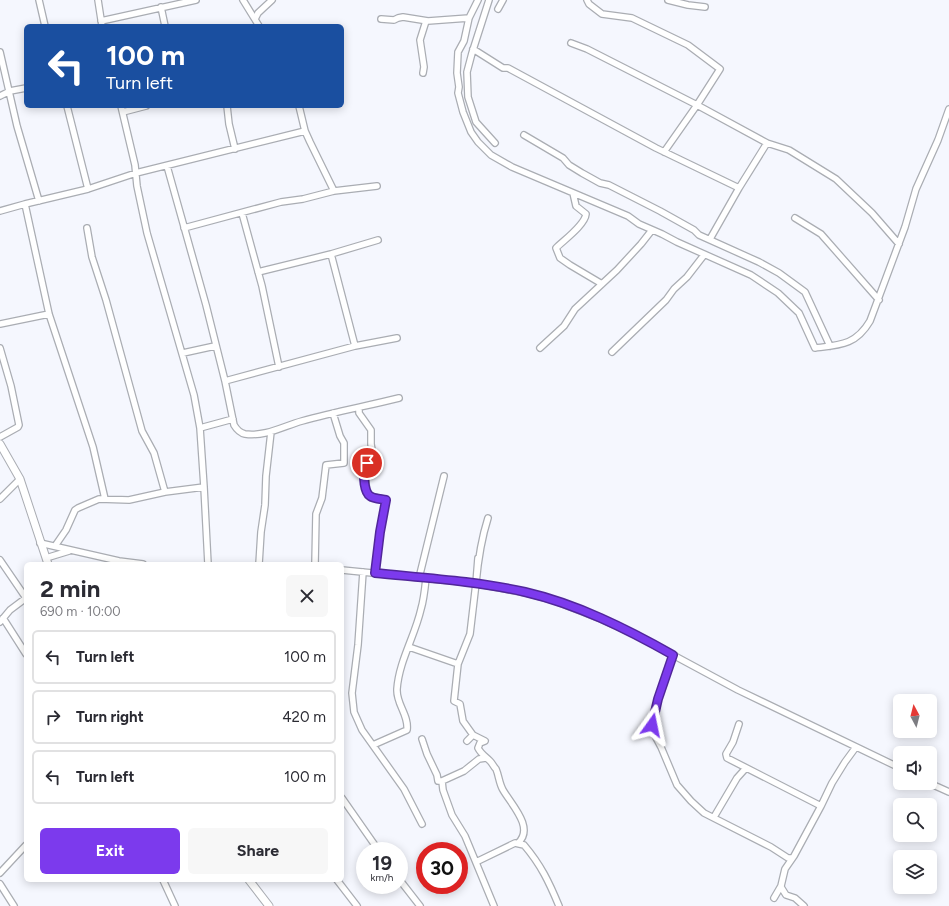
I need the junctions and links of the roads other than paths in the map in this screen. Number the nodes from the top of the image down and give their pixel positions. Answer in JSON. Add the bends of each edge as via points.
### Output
{"nodes":[{"id":1,"x":39,"y":0,"type":"edge"},
{"id":2,"x":98,"y":0,"type":"edge"},
{"id":3,"x":196,"y":0,"type":"edge"},
{"id":4,"x":243,"y":0,"type":"edge"},
{"id":5,"x":272,"y":0,"type":"edge"},
{"id":6,"x":478,"y":0,"type":"edge"},
{"id":7,"x":489,"y":0,"type":"edge"},
{"id":8,"x":503,"y":0,"type":"edge"},
{"id":9,"x":587,"y":0,"type":"edge"},
{"id":10,"x":668,"y":0,"type":"edge"},
{"id":11,"x":161,"y":7,"type":"junction"},
{"id":12,"x":705,"y":7,"type":"dead end"},
{"id":13,"x":498,"y":9,"type":"dead end"},
{"id":14,"x":470,"y":18,"type":"junction"},
{"id":15,"x":255,"y":19,"type":"junction"},
{"id":16,"x":381,"y":19,"type":"dead end"},
{"id":17,"x":426,"y":22,"type":"junction"},
{"id":18,"x":101,"y":23,"type":"edge"},
{"id":19,"x":45,"y":24,"type":"edge"},
{"id":20,"x":165,"y":24,"type":"edge"},
{"id":21,"x":258,"y":24,"type":"edge"},
{"id":22,"x":571,"y":42,"type":"dead end"},
{"id":23,"x":473,"y":49,"type":"junction"},
{"id":24,"x":0,"y":52,"type":"edge"},
{"id":25,"x":423,"y":73,"type":"dead end"},
{"id":26,"x":24,"y":88,"type":"edge"},
{"id":27,"x":10,"y":91,"type":"junction"},
{"id":28,"x":0,"y":96,"type":"edge"},
{"id":29,"x":697,"y":105,"type":"junction"},
{"id":30,"x":68,"y":108,"type":"edge"},
{"id":31,"x":122,"y":108,"type":"edge"},
{"id":32,"x":138,"y":108,"type":"edge"},
{"id":33,"x":227,"y":108,"type":"edge"},
{"id":34,"x":300,"y":108,"type":"edge"},
{"id":35,"x":949,"y":109,"type":"edge"},
{"id":36,"x":123,"y":112,"type":"junction"},
{"id":37,"x":306,"y":131,"type":"junction"},
{"id":38,"x":524,"y":135,"type":"dead end"},
{"id":39,"x":495,"y":143,"type":"dead end"},
{"id":40,"x":767,"y":143,"type":"junction"},
{"id":41,"x":235,"y":149,"type":"junction"},
{"id":42,"x":664,"y":152,"type":"junction"},
{"id":43,"x":167,"y":166,"type":"junction"},
{"id":44,"x":136,"y":173,"type":"junction"},
{"id":45,"x":377,"y":186,"type":"dead end"},
{"id":46,"x":739,"y":188,"type":"junction"},
{"id":47,"x":88,"y":189,"type":"junction"},
{"id":48,"x":334,"y":191,"type":"junction"},
{"id":49,"x":573,"y":193,"type":"junction"},
{"id":50,"x":39,"y":201,"type":"junction"},
{"id":51,"x":26,"y":204,"type":"junction"},
{"id":52,"x":0,"y":211,"type":"edge"},
{"id":53,"x":242,"y":213,"type":"junction"},
{"id":54,"x":795,"y":218,"type":"dead end"},
{"id":55,"x":87,"y":228,"type":"dead end"},
{"id":56,"x":184,"y":228,"type":"junction"},
{"id":57,"x":652,"y":230,"type":"junction"},
{"id":58,"x":710,"y":239,"type":"junction"},
{"id":59,"x":378,"y":240,"type":"dead end"},
{"id":60,"x":899,"y":244,"type":"junction"},
{"id":61,"x":331,"y":254,"type":"junction"},
{"id":62,"x":704,"y":255,"type":"junction"},
{"id":63,"x":258,"y":272,"type":"junction"},
{"id":64,"x":602,"y":284,"type":"junction"},
{"id":65,"x":879,"y":300,"type":"junction"},
{"id":66,"x":49,"y":314,"type":"junction"},
{"id":67,"x":0,"y":324,"type":"edge"},
{"id":68,"x":397,"y":338,"type":"dead end"},
{"id":69,"x":215,"y":346,"type":"junction"},
{"id":70,"x":355,"y":346,"type":"junction"},
{"id":71,"x":830,"y":346,"type":"junction"},
{"id":72,"x":0,"y":348,"type":"edge"},
{"id":73,"x":540,"y":348,"type":"dead end"},
{"id":74,"x":612,"y":352,"type":"dead end"},
{"id":75,"x":183,"y":353,"type":"junction"},
{"id":76,"x":279,"y":367,"type":"junction"},
{"id":77,"x":225,"y":381,"type":"junction"},
{"id":78,"x":399,"y":398,"type":"dead end"},
{"id":79,"x":359,"y":408,"type":"junction"},
{"id":80,"x":333,"y":413,"type":"junction"},
{"id":81,"x":233,"y":419,"type":"junction"},
{"id":82,"x":200,"y":428,"type":"junction"},
{"id":83,"x":271,"y":432,"type":"junction"},
{"id":84,"x":0,"y":436,"type":"edge"},
{"id":85,"x":0,"y":444,"type":"edge"},
{"id":86,"x":444,"y":476,"type":"dead end"},
{"id":87,"x":20,"y":479,"type":"junction"},
{"id":88,"x":204,"y":488,"type":"junction"},
{"id":89,"x":165,"y":492,"type":"junction"},
{"id":90,"x":0,"y":499,"type":"edge"},
{"id":91,"x":105,"y":499,"type":"junction"},
{"id":92,"x":488,"y":518,"type":"dead end"},
{"id":93,"x":40,"y":543,"type":"junction"},
{"id":94,"x":55,"y":546,"type":"junction"},
{"id":95,"x":69,"y":551,"type":"junction"},
{"id":96,"x":0,"y":560,"type":"edge"},
{"id":97,"x":47,"y":561,"type":"edge"},
{"id":98,"x":127,"y":562,"type":"edge"},
{"id":99,"x":208,"y":562,"type":"edge"},
{"id":100,"x":259,"y":562,"type":"edge"},
{"id":101,"x":315,"y":562,"type":"edge"},
{"id":102,"x":344,"y":570,"type":"edge"},
{"id":103,"x":363,"y":572,"type":"junction"},
{"id":104,"x":375,"y":573,"type":"junction"},
{"id":105,"x":419,"y":578,"type":"junction"},
{"id":106,"x":426,"y":578,"type":"junction"},
{"id":107,"x":476,"y":584,"type":"junction"},
{"id":108,"x":24,"y":595,"type":"edge"},
{"id":109,"x":24,"y":600,"type":"edge"},
{"id":110,"x":2,"y":620,"type":"edge"},
{"id":111,"x":409,"y":647,"type":"junction"},
{"id":112,"x":24,"y":651,"type":"edge"},
{"id":113,"x":673,"y":655,"type":"junction"},
{"id":114,"x":458,"y":664,"type":"junction"},
{"id":115,"x":738,"y":724,"type":"dead end"},
{"id":116,"x":473,"y":735,"type":"junction"},
{"id":117,"x":422,"y":739,"type":"dead end"},
{"id":118,"x":467,"y":741,"type":"dead end"},
{"id":119,"x":373,"y":745,"type":"junction"},
{"id":120,"x":856,"y":747,"type":"junction"},
{"id":121,"x":486,"y":758,"type":"junction"},
{"id":122,"x":893,"y":765,"type":"edge"},
{"id":123,"x":746,"y":768,"type":"junction"},
{"id":124,"x":442,"y":781,"type":"junction"},
{"id":125,"x":937,"y":786,"type":"edge"},
{"id":126,"x":949,"y":792,"type":"edge"},
{"id":127,"x":344,"y":801,"type":"edge"},
{"id":128,"x":821,"y":806,"type":"junction"},
{"id":129,"x":714,"y":817,"type":"junction"},
{"id":130,"x":422,"y":824,"type":"dead end"},
{"id":131,"x":373,"y":842,"type":"edge"},
{"id":132,"x":518,"y":843,"type":"junction"},
{"id":133,"x":24,"y":847,"type":"edge"},
{"id":134,"x":792,"y":858,"type":"junction"},
{"id":135,"x":476,"y":862,"type":"junction"},
{"id":136,"x":0,"y":873,"type":"edge"},
{"id":137,"x":164,"y":882,"type":"edge"},
{"id":138,"x":251,"y":882,"type":"edge"},
{"id":139,"x":339,"y":882,"type":"edge"},
{"id":140,"x":0,"y":884,"type":"edge"},
{"id":141,"x":781,"y":887,"type":"junction"},
{"id":142,"x":408,"y":890,"type":"edge"},
{"id":143,"x":774,"y":898,"type":"dead end"},
{"id":144,"x":14,"y":906,"type":"edge"},
{"id":145,"x":175,"y":906,"type":"edge"},
{"id":146,"x":269,"y":906,"type":"edge"},
{"id":147,"x":357,"y":906,"type":"edge"},
{"id":148,"x":420,"y":906,"type":"edge"},
{"id":149,"x":494,"y":906,"type":"edge"},
{"id":150,"x":559,"y":906,"type":"edge"},
{"id":151,"x":804,"y":906,"type":"edge"}],
"edges":[{"from":1,"to":19,"type":"street"},
{"from":2,"to":18,"type":"street"},
{"from":3,"to":11,"type":"street"},
{"from":4,"to":15,"type":"street"},
{"from":5,"to":15,"type":"street"},
{"from":6,"to":14,"type":"street"},
{"from":7,"to":23,"type":"street"},
{"from":8,"to":13,"type":"street"},
{"from":9,"to":29,"type":"street","via":[[602,14],[632,18],[688,45],[720,69]]},
{"from":10,"to":12,"type":"street"},
{"from":11,"to":18,"type":"street"},
{"from":11,"to":20,"type":"street"},
{"from":14,"to":17,"type":"street"},
{"from":14,"to":49,"type":"street","via":[[458,52],[457,73],[459,97],[471,132],[480,146],[491,155],[512,167]]},
{"from":15,"to":21,"type":"street"},
{"from":16,"to":17,"type":"street","via":[[403,18]]},
{"from":17,"to":25,"type":"street","via":[[420,40]]},
{"from":22,"to":29,"type":"street"},
{"from":23,"to":39,"type":"street","via":[[467,72],[468,97],[476,122]]},
{"from":23,"to":42,"type":"street","via":[[503,68],[508,68]]},
{"from":24,"to":27,"type":"street"},
{"from":26,"to":27,"type":"street"},
{"from":27,"to":28,"type":"street"},
{"from":27,"to":50,"type":"street","via":[[17,126]]},
{"from":29,"to":40,"type":"street"},
{"from":29,"to":42,"type":"street"},
{"from":30,"to":47,"type":"street"},
{"from":31,"to":36,"type":"street"},
{"from":32,"to":36,"type":"street"},
{"from":33,"to":41,"type":"street"},
{"from":34,"to":37,"type":"street"},
{"from":35,"to":60,"type":"street","via":[[916,189]]},
{"from":36,"to":44,"type":"street"},
{"from":37,"to":41,"type":"street"},
{"from":37,"to":48,"type":"street"},
{"from":38,"to":58,"type":"street","via":[[563,158],[569,166],[660,210]]},
{"from":40,"to":46,"type":"street"},
{"from":40,"to":60,"type":"street","via":[[789,150],[836,179],[872,212]]},
{"from":41,"to":43,"type":"street"},
{"from":42,"to":46,"type":"street"},
{"from":43,"to":44,"type":"street"},
{"from":43,"to":56,"type":"street"},
{"from":44,"to":47,"type":"street"},
{"from":44,"to":75,"type":"street","via":[[147,233]]},
{"from":45,"to":48,"type":"street"},
{"from":46,"to":58,"type":"street"},
{"from":47,"to":50,"type":"street"},
{"from":48,"to":53,"type":"street"},
{"from":49,"to":57,"type":"street","via":[[628,216]]},
{"from":49,"to":64,"type":"street","via":[[576,206],[586,214],[586,218],[556,248],[560,258]]},
{"from":50,"to":51,"type":"street"},
{"from":51,"to":52,"type":"street"},
{"from":51,"to":66,"type":"street"},
{"from":53,"to":56,"type":"street"},
{"from":53,"to":63,"type":"street"},
{"from":54,"to":65,"type":"street","via":[[821,234]]},
{"from":55,"to":89,"type":"street","via":[[92,257],[142,431],[154,453]]},
{"from":56,"to":69,"type":"street"},
{"from":57,"to":62,"type":"street"},
{"from":57,"to":64,"type":"street"},
{"from":58,"to":71,"type":"street","via":[[779,273],[804,292]]},
{"from":59,"to":61,"type":"street"},
{"from":60,"to":65,"type":"street"},
{"from":61,"to":63,"type":"street"},
{"from":61,"to":70,"type":"street"},
{"from":62,"to":71,"type":"street","via":[[751,275],[778,293],[799,313],[815,348]]},
{"from":62,"to":74,"type":"street","via":[[666,300]]},
{"from":63,"to":76,"type":"street"},
{"from":64,"to":73,"type":"street"},
{"from":65,"to":71,"type":"street","via":[[870,321],[858,337]]},
{"from":66,"to":67,"type":"street"},
{"from":66,"to":91,"type":"street","via":[[91,441]]},
{"from":68,"to":70,"type":"street"},
{"from":69,"to":75,"type":"street"},
{"from":69,"to":77,"type":"street"},
{"from":70,"to":76,"type":"street"},
{"from":72,"to":84,"type":"street","via":[[19,423],[18,427]]},
{"from":75,"to":82,"type":"street"},
{"from":76,"to":77,"type":"street"},
{"from":77,"to":81,"type":"street"},
{"from":78,"to":79,"type":"street"},
{"from":79,"to":80,"type":"street"},
{"from":79,"to":104,"type":"street","via":[[359,413],[371,430],[374,462],[367,463],[364,467],[367,493],[386,500]]},
{"from":80,"to":83,"type":"street"},
{"from":80,"to":101,"type":"street","via":[[344,443],[344,463],[326,464],[322,498],[316,514]]},
{"from":81,"to":82,"type":"street"},
{"from":81,"to":83,"type":"street","via":[[234,425],[244,434]]},
{"from":82,"to":88,"type":"street"},
{"from":83,"to":100,"type":"street"},
{"from":85,"to":87,"type":"street"},
{"from":86,"to":105,"type":"street"},
{"from":87,"to":90,"type":"street"},
{"from":87,"to":93,"type":"street"},
{"from":88,"to":89,"type":"street"},
{"from":88,"to":99,"type":"street"},
{"from":89,"to":91,"type":"street","via":[[129,500]]},
{"from":91,"to":94,"type":"street","via":[[98,499],[77,509]]},
{"from":92,"to":107,"type":"street","via":[[478,558]]},
{"from":93,"to":94,"type":"street"},
{"from":93,"to":97,"type":"street"},
{"from":94,"to":95,"type":"street"},
{"from":95,"to":97,"type":"street"},
{"from":95,"to":98,"type":"street"},
{"from":96,"to":108,"type":"street"},
{"from":102,"to":103,"type":"street"},
{"from":103,"to":104,"type":"street"},
{"from":103,"to":119,"type":"street","via":[[352,703],[356,719]]},
{"from":104,"to":105,"type":"street"},
{"from":105,"to":106,"type":"street"},
{"from":106,"to":107,"type":"street"},
{"from":106,"to":111,"type":"street","via":[[422,609]]},
{"from":107,"to":113,"type":"street","via":[[526,592],[555,601],[601,618]]},
{"from":107,"to":114,"type":"street","via":[[470,634]]},
{"from":109,"to":110,"type":"street"},
{"from":110,"to":112,"type":"street"},
{"from":111,"to":114,"type":"street"},
{"from":111,"to":119,"type":"street","via":[[397,689],[398,700],[407,720],[407,730]]},
{"from":113,"to":120,"type":"street","via":[[738,690]]},
{"from":113,"to":129,"type":"street","via":[[658,699],[653,732],[677,785],[703,812]]},
{"from":114,"to":116,"type":"street","via":[[454,700],[460,704],[464,721]]},
{"from":115,"to":123,"type":"street","via":[[726,756]]},
{"from":116,"to":118,"type":"street"},
{"from":116,"to":121,"type":"street","via":[[485,741],[480,743],[478,748]]},
{"from":117,"to":124,"type":"street","via":[[438,781]]},
{"from":119,"to":130,"type":"street","via":[[404,789]]},
{"from":120,"to":122,"type":"street"},
{"from":120,"to":128,"type":"street","via":[[832,783]]},
{"from":121,"to":124,"type":"street","via":[[479,759],[464,771]]},
{"from":121,"to":132,"type":"street","via":[[492,762],[503,790],[523,821],[524,832]]},
{"from":123,"to":128,"type":"street"},
{"from":123,"to":129,"type":"street","via":[[737,778]]},
{"from":124,"to":135,"type":"street","via":[[452,815],[465,836]]},
{"from":125,"to":126,"type":"street"},
{"from":127,"to":131,"type":"street"},
{"from":128,"to":134,"type":"street"},
{"from":129,"to":134,"type":"street"},
{"from":132,"to":135,"type":"street"},
{"from":132,"to":150,"type":"street","via":[[524,845],[538,864],[550,883]]},
{"from":133,"to":136,"type":"street"},
{"from":134,"to":141,"type":"street","via":[[785,869]]},
{"from":135,"to":149,"type":"street"},
{"from":137,"to":145,"type":"street"},
{"from":138,"to":146,"type":"street"},
{"from":139,"to":147,"type":"street"},
{"from":140,"to":144,"type":"street"},
{"from":141,"to":143,"type":"street"},
{"from":141,"to":151,"type":"street","via":[[786,895]]},
{"from":142,"to":148,"type":"street"}]}
